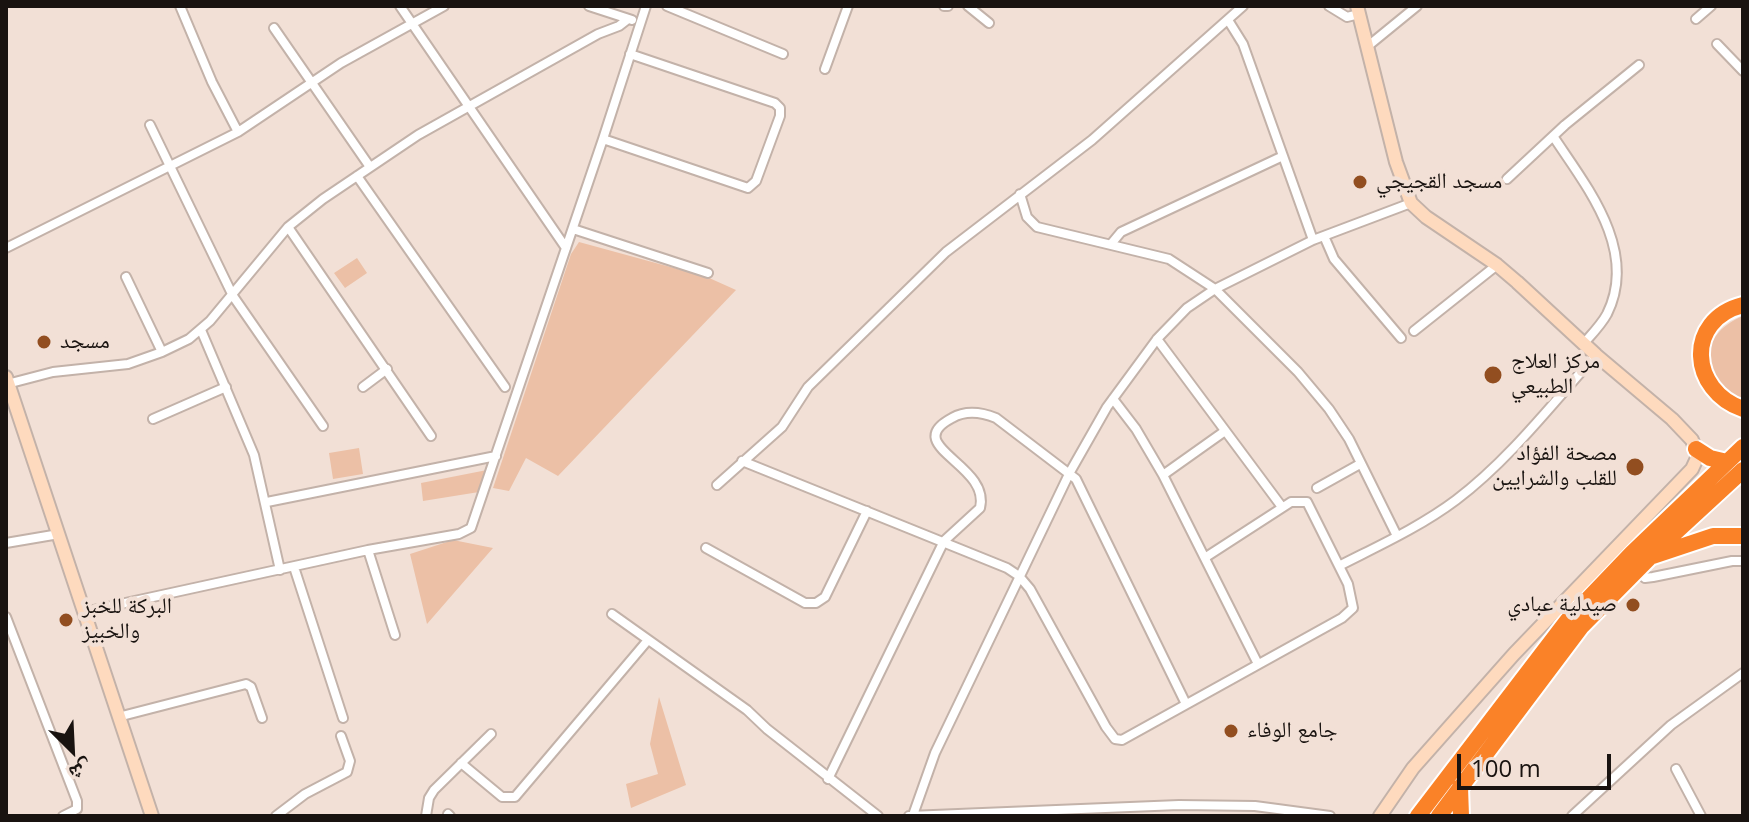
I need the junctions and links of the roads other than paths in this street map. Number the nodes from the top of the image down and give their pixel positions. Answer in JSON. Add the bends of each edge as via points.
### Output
{"nodes":[{"id":1,"x":180,"y":6,"type":"edge"},
{"id":2,"x":400,"y":6,"type":"edge"},
{"id":3,"x":444,"y":6,"type":"edge"},
{"id":4,"x":589,"y":6,"type":"edge"},
{"id":5,"x":646,"y":6,"type":"edge"},
{"id":6,"x":667,"y":6,"type":"edge"},
{"id":7,"x":848,"y":6,"type":"edge"},
{"id":8,"x":968,"y":6,"type":"edge"},
{"id":9,"x":1243,"y":6,"type":"edge"},
{"id":10,"x":1329,"y":6,"type":"edge"},
{"id":11,"x":1417,"y":6,"type":"edge"},
{"id":12,"x":1711,"y":6,"type":"edge"},
{"id":13,"x":1358,"y":10,"type":"edge"},
{"id":14,"x":628,"y":19,"type":"junction"},
{"id":15,"x":1696,"y":19,"type":"dead end"},
{"id":16,"x":1228,"y":20,"type":"junction"},
{"id":17,"x":411,"y":23,"type":"junction"},
{"id":18,"x":640,"y":23,"type":"junction"},
{"id":19,"x":989,"y":23,"type":"dead end"},
{"id":20,"x":274,"y":28,"type":"dead end"},
{"id":21,"x":1717,"y":44,"type":"dead end"},
{"id":22,"x":1368,"y":46,"type":"junction"},
{"id":23,"x":630,"y":54,"type":"junction"},
{"id":24,"x":783,"y":54,"type":"dead end"},
{"id":25,"x":1639,"y":65,"type":"dead end"},
{"id":26,"x":825,"y":69,"type":"dead end"},
{"id":27,"x":1743,"y":71,"type":"edge"},
{"id":28,"x":311,"y":82,"type":"junction"},
{"id":29,"x":468,"y":106,"type":"junction"},
{"id":30,"x":150,"y":125,"type":"dead end"},
{"id":31,"x":238,"y":132,"type":"junction"},
{"id":32,"x":1553,"y":136,"type":"junction"},
{"id":33,"x":603,"y":139,"type":"junction"},
{"id":34,"x":1283,"y":156,"type":"junction"},
{"id":35,"x":370,"y":167,"type":"junction"},
{"id":36,"x":170,"y":168,"type":"junction"},
{"id":37,"x":357,"y":176,"type":"junction"},
{"id":38,"x":1507,"y":179,"type":"dead end"},
{"id":39,"x":1020,"y":194,"type":"junction"},
{"id":40,"x":1411,"y":203,"type":"junction"},
{"id":41,"x":288,"y":227,"type":"junction"},
{"id":42,"x":573,"y":229,"type":"junction"},
{"id":43,"x":1324,"y":236,"type":"junction"},
{"id":44,"x":1313,"y":240,"type":"junction"},
{"id":45,"x":1111,"y":244,"type":"junction"},
{"id":46,"x":6,"y":248,"type":"edge"},
{"id":47,"x":566,"y":248,"type":"junction"},
{"id":48,"x":1497,"y":265,"type":"junction"},
{"id":49,"x":708,"y":273,"type":"dead end"},
{"id":50,"x":126,"y":277,"type":"dead end"},
{"id":51,"x":1215,"y":289,"type":"junction"},
{"id":52,"x":233,"y":296,"type":"junction"},
{"id":53,"x":1743,"y":305,"type":"edge"},
{"id":54,"x":201,"y":330,"type":"junction"},
{"id":55,"x":1414,"y":331,"type":"dead end"},
{"id":56,"x":1401,"y":338,"type":"dead end"},
{"id":57,"x":1157,"y":339,"type":"junction"},
{"id":58,"x":1584,"y":343,"type":"junction"},
{"id":59,"x":162,"y":352,"type":"junction"},
{"id":60,"x":1596,"y":355,"type":"junction"},
{"id":61,"x":387,"y":369,"type":"junction"},
{"id":62,"x":7,"y":382,"type":"edge"},
{"id":63,"x":226,"y":387,"type":"junction"},
{"id":64,"x":363,"y":387,"type":"dead end"},
{"id":65,"x":505,"y":387,"type":"dead end"},
{"id":66,"x":1113,"y":399,"type":"junction"},
{"id":67,"x":1743,"y":409,"type":"edge"},
{"id":68,"x":153,"y":419,"type":"dead end"},
{"id":69,"x":323,"y":426,"type":"dead end"},
{"id":70,"x":1225,"y":431,"type":"junction"},
{"id":71,"x":431,"y":436,"type":"dead end"},
{"id":72,"x":1743,"y":447,"type":"edge"},
{"id":73,"x":1696,"y":449,"type":"junction"},
{"id":74,"x":496,"y":456,"type":"junction"},
{"id":75,"x":742,"y":461,"type":"junction"},
{"id":76,"x":1727,"y":462,"type":"junction"},
{"id":77,"x":1360,"y":464,"type":"junction"},
{"id":78,"x":1743,"y":470,"type":"edge"},
{"id":79,"x":1070,"y":472,"type":"junction"},
{"id":80,"x":1163,"y":475,"type":"junction"},
{"id":81,"x":717,"y":485,"type":"dead end"},
{"id":82,"x":1317,"y":488,"type":"dead end"},
{"id":83,"x":267,"y":502,"type":"junction"},
{"id":84,"x":1282,"y":507,"type":"junction"},
{"id":85,"x":867,"y":511,"type":"junction"},
{"id":86,"x":59,"y":534,"type":"junction"},
{"id":87,"x":1397,"y":536,"type":"junction"},
{"id":88,"x":1743,"y":536,"type":"edge"},
{"id":89,"x":944,"y":541,"type":"junction"},
{"id":90,"x":6,"y":543,"type":"edge"},
{"id":91,"x":706,"y":548,"type":"dead end"},
{"id":92,"x":368,"y":550,"type":"junction"},
{"id":93,"x":1206,"y":557,"type":"junction"},
{"id":94,"x":1651,"y":557,"type":"junction"},
{"id":95,"x":1743,"y":561,"type":"edge"},
{"id":96,"x":1339,"y":566,"type":"junction"},
{"id":97,"x":294,"y":567,"type":"junction"},
{"id":98,"x":280,"y":570,"type":"junction"},
{"id":99,"x":1636,"y":571,"type":"junction"},
{"id":100,"x":1019,"y":576,"type":"junction"},
{"id":101,"x":84,"y":612,"type":"junction"},
{"id":102,"x":612,"y":614,"type":"dead end"},
{"id":103,"x":6,"y":617,"type":"edge"},
{"id":104,"x":395,"y":635,"type":"dead end"},
{"id":105,"x":648,"y":640,"type":"junction"},
{"id":106,"x":1258,"y":664,"type":"junction"},
{"id":107,"x":1743,"y":673,"type":"edge"},
{"id":108,"x":1186,"y":704,"type":"junction"},
{"id":109,"x":118,"y":717,"type":"junction"},
{"id":110,"x":262,"y":718,"type":"dead end"},
{"id":111,"x":343,"y":718,"type":"dead end"},
{"id":112,"x":491,"y":734,"type":"dead end"},
{"id":113,"x":341,"y":736,"type":"dead end"},
{"id":114,"x":461,"y":763,"type":"junction"},
{"id":115,"x":1676,"y":769,"type":"dead end"},
{"id":116,"x":828,"y":779,"type":"junction"},
{"id":117,"x":1460,"y":787,"type":"junction"},
{"id":118,"x":942,"y":814,"type":"edge"},
{"id":119,"x":988,"y":814,"type":"edge"},
{"id":120,"x":63,"y":816,"type":"edge"},
{"id":121,"x":152,"y":816,"type":"edge"},
{"id":122,"x":276,"y":816,"type":"edge"},
{"id":123,"x":426,"y":816,"type":"edge"},
{"id":124,"x":878,"y":816,"type":"edge"},
{"id":125,"x":910,"y":816,"type":"edge"},
{"id":126,"x":1330,"y":816,"type":"edge"},
{"id":127,"x":1380,"y":816,"type":"edge"},
{"id":128,"x":1418,"y":816,"type":"edge"},
{"id":129,"x":1439,"y":816,"type":"edge"},
{"id":130,"x":1461,"y":816,"type":"edge"},
{"id":131,"x":1572,"y":816,"type":"edge"},
{"id":132,"x":1701,"y":816,"type":"edge"}],
"edges":[{"from":1,"to":31,"type":"street"},
{"from":2,"to":17,"type":"street"},
{"from":3,"to":17,"type":"street"},
{"from":4,"to":14,"type":"street"},
{"from":5,"to":18,"type":"street"},
{"from":6,"to":24,"type":"street"},
{"from":7,"to":26,"type":"street"},
{"from":8,"to":19,"type":"street"},
{"from":9,"to":16,"type":"street"},
{"from":10,"to":13,"type":"street","via":[[1347,17]]},
{"from":11,"to":22,"type":"street"},
{"from":12,"to":15,"type":"street"},
{"from":13,"to":22,"type":"street"},
{"from":14,"to":18,"type":"street"},
{"from":14,"to":29,"type":"street"},
{"from":16,"to":34,"type":"street","via":[[1243,44]]},
{"from":16,"to":39,"type":"street","via":[[1092,140]]},
{"from":17,"to":28,"type":"street"},
{"from":17,"to":29,"type":"street"},
{"from":18,"to":23,"type":"street"},
{"from":20,"to":28,"type":"street"},
{"from":21,"to":27,"type":"street"},
{"from":22,"to":40,"type":"street"},
{"from":23,"to":33,"type":"street"},
{"from":23,"to":33,"type":"street","via":[[775,103],[780,116],[756,181],[748,188]]},
{"from":25,"to":32,"type":"street"},
{"from":28,"to":31,"type":"street"},
{"from":28,"to":35,"type":"street"},
{"from":29,"to":35,"type":"street"},
{"from":29,"to":47,"type":"street"},
{"from":30,"to":36,"type":"street"},
{"from":31,"to":36,"type":"street"},
{"from":32,"to":38,"type":"street"},
{"from":32,"to":58,"type":"street","via":[[1602,213],[1615,253],[1608,312]]},
{"from":33,"to":42,"type":"street"},
{"from":34,"to":44,"type":"street"},
{"from":34,"to":45,"type":"street","via":[[1121,232]]},
{"from":35,"to":37,"type":"street"},
{"from":36,"to":46,"type":"street"},
{"from":36,"to":52,"type":"street"},
{"from":37,"to":41,"type":"street"},
{"from":37,"to":65,"type":"street"},
{"from":39,"to":45,"type":"street","via":[[1033,224]]},
{"from":39,"to":75,"type":"street","via":[[946,252],[808,387],[782,427]]},
{"from":40,"to":43,"type":"street"},
{"from":40,"to":48,"type":"street"},
{"from":41,"to":52,"type":"street"},
{"from":41,"to":61,"type":"street"},
{"from":42,"to":47,"type":"street"},
{"from":42,"to":49,"type":"street"},
{"from":43,"to":44,"type":"street"},
{"from":43,"to":56,"type":"street","via":[[1334,259]]},
{"from":44,"to":51,"type":"street"},
{"from":45,"to":51,"type":"street","via":[[1169,259]]},
{"from":47,"to":74,"type":"street"},
{"from":48,"to":55,"type":"street"},
{"from":48,"to":58,"type":"street"},
{"from":50,"to":59,"type":"street"},
{"from":51,"to":57,"type":"street"},
{"from":51,"to":77,"type":"street","via":[[1320,397]]},
{"from":52,"to":54,"type":"street"},
{"from":52,"to":69,"type":"street"},
{"from":53,"to":67,"type":"highway","via":[[1716,317],[1706,328],[1701,354],[1714,391]]},
{"from":54,"to":59,"type":"street"},
{"from":54,"to":63,"type":"street"},
{"from":57,"to":66,"type":"street"},
{"from":57,"to":70,"type":"street"},
{"from":58,"to":60,"type":"street"},
{"from":59,"to":62,"type":"street","via":[[128,364]]},
{"from":60,"to":73,"type":"street","via":[[1672,419]]},
{"from":60,"to":87,"type":"street","via":[[1490,470],[1457,499]]},
{"from":61,"to":64,"type":"street"},
{"from":61,"to":71,"type":"street"},
{"from":62,"to":86,"type":"street"},
{"from":63,"to":68,"type":"street"},
{"from":63,"to":83,"type":"street"},
{"from":66,"to":79,"type":"street"},
{"from":66,"to":80,"type":"street"},
{"from":70,"to":80,"type":"street"},
{"from":70,"to":84,"type":"street"},
{"from":72,"to":76,"type":"highway"},
{"from":73,"to":76,"type":"highway"},
{"from":73,"to":127,"type":"street","via":[[1692,469],[1514,654],[1413,768]]},
{"from":74,"to":83,"type":"street"},
{"from":74,"to":92,"type":"street","via":[[468,531]]},
{"from":75,"to":81,"type":"street"},
{"from":75,"to":85,"type":"street"},
{"from":76,"to":128,"type":"highway","via":[[1567,621]]},
{"from":77,"to":82,"type":"street"},
{"from":77,"to":87,"type":"street"},
{"from":78,"to":94,"type":"highway"},
{"from":79,"to":89,"type":"street","via":[[996,418],[955,416],[938,430],[936,443],[971,476],[981,502],[976,514]]},
{"from":79,"to":100,"type":"street"},
{"from":79,"to":108,"type":"street"},
{"from":80,"to":93,"type":"street"},
{"from":83,"to":98,"type":"street"},
{"from":84,"to":93,"type":"street"},
{"from":84,"to":96,"type":"street","via":[[1307,502]]},
{"from":85,"to":89,"type":"street"},
{"from":85,"to":91,"type":"street","via":[[825,597],[816,603],[805,603]]},
{"from":86,"to":90,"type":"street"},
{"from":86,"to":101,"type":"street"},
{"from":87,"to":96,"type":"street"},
{"from":88,"to":94,"type":"highway","via":[[1713,536]]},
{"from":89,"to":100,"type":"street"},
{"from":89,"to":116,"type":"street"},
{"from":92,"to":97,"type":"street"},
{"from":92,"to":104,"type":"street"},
{"from":93,"to":106,"type":"street"},
{"from":94,"to":99,"type":"highway"},
{"from":95,"to":99,"type":"street","via":[[1645,578]]},
{"from":96,"to":106,"type":"street","via":[[1353,608]]},
{"from":97,"to":98,"type":"street"},
{"from":97,"to":111,"type":"street"},
{"from":98,"to":101,"type":"street"},
{"from":99,"to":117,"type":"highway","via":[[1571,639]]},
{"from":100,"to":108,"type":"street","via":[[1115,739],[1130,737]]},
{"from":100,"to":125,"type":"street"},
{"from":101,"to":109,"type":"street"},
{"from":102,"to":105,"type":"street"},
{"from":103,"to":120,"type":"street","via":[[77,801],[77,809]]},
{"from":105,"to":114,"type":"street","via":[[515,797],[502,797]]},
{"from":105,"to":116,"type":"street","via":[[747,710]]},
{"from":106,"to":108,"type":"street"},
{"from":107,"to":131,"type":"street","via":[[1671,725]]},
{"from":109,"to":110,"type":"street","via":[[246,684]]},
{"from":109,"to":121,"type":"street"},
{"from":112,"to":114,"type":"street"},
{"from":113,"to":122,"type":"street","via":[[350,761],[347,772]]},
{"from":114,"to":123,"type":"street","via":[[429,798]]},
{"from":115,"to":132,"type":"street"},
{"from":116,"to":124,"type":"street"},
{"from":117,"to":129,"type":"highway"},
{"from":117,"to":130,"type":"highway"},
{"from":118,"to":119,"type":"street"},
{"from":118,"to":125,"type":"street"},
{"from":119,"to":126,"type":"street","via":[[1236,805]]}]}
